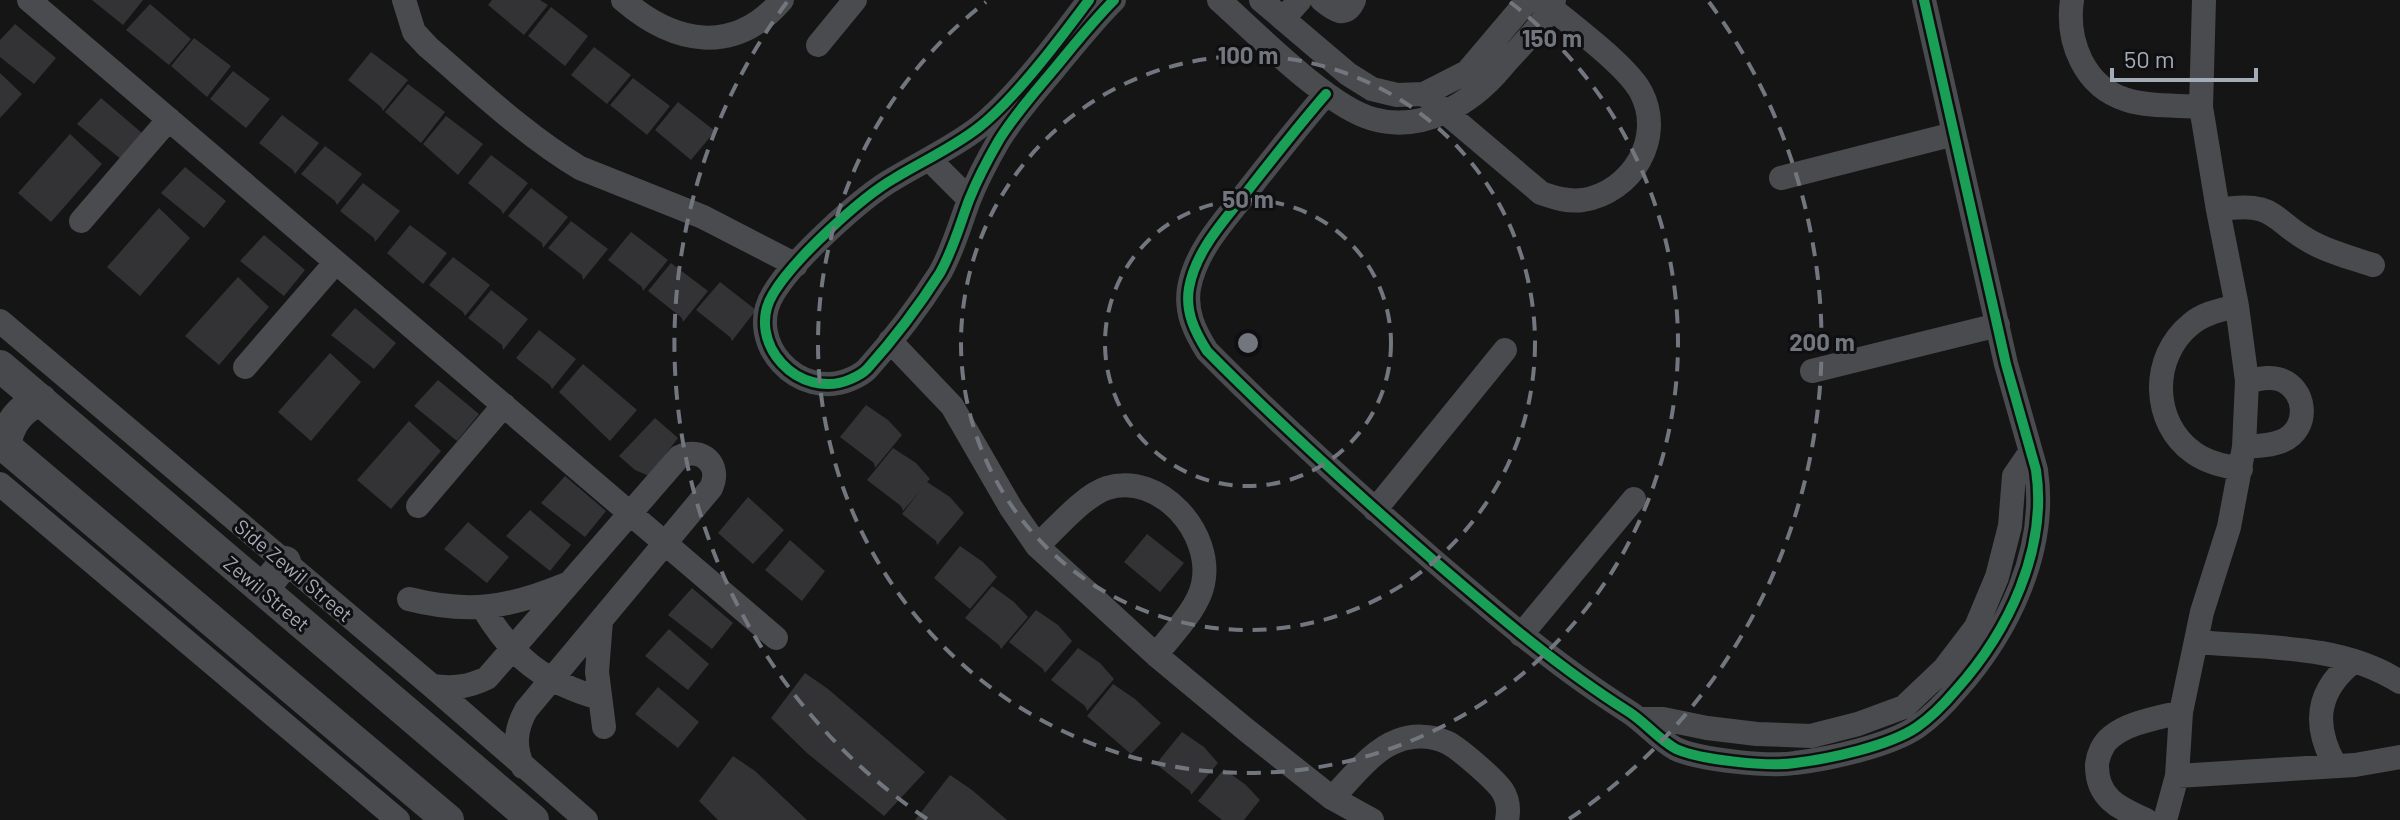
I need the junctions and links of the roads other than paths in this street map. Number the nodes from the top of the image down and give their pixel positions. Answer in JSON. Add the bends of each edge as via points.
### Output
{"nodes":[{"id":1,"x":29,"y":0,"type":"edge"},
{"id":2,"x":404,"y":0,"type":"edge"},
{"id":3,"x":623,"y":0,"type":"edge"},
{"id":4,"x":782,"y":0,"type":"edge"},
{"id":5,"x":855,"y":0,"type":"edge"},
{"id":6,"x":1089,"y":0,"type":"edge"},
{"id":7,"x":1114,"y":0,"type":"edge"},
{"id":8,"x":1219,"y":0,"type":"edge"},
{"id":9,"x":1261,"y":0,"type":"edge"},
{"id":10,"x":1300,"y":0,"type":"edge"},
{"id":11,"x":1322,"y":0,"type":"edge"},
{"id":12,"x":1354,"y":0,"type":"edge"},
{"id":13,"x":1924,"y":0,"type":"edge"},
{"id":14,"x":2072,"y":0,"type":"edge"},
{"id":15,"x":2204,"y":0,"type":"edge"},
{"id":16,"x":1544,"y":2,"type":"edge"},
{"id":17,"x":1283,"y":19,"type":"junction"},
{"id":18,"x":818,"y":45,"type":"dead end"},
{"id":19,"x":1326,"y":94,"type":"junction"},
{"id":20,"x":1424,"y":94,"type":"junction"},
{"id":21,"x":2201,"y":107,"type":"junction"},
{"id":22,"x":1446,"y":112,"type":"junction"},
{"id":23,"x":169,"y":119,"type":"junction"},
{"id":24,"x":1954,"y":134,"type":"junction"},
{"id":25,"x":930,"y":160,"type":"junction"},
{"id":26,"x":1781,"y":178,"type":"dead end"},
{"id":27,"x":969,"y":199,"type":"junction"},
{"id":28,"x":2218,"y":210,"type":"junction"},
{"id":29,"x":81,"y":221,"type":"dead end"},
{"id":30,"x":336,"y":262,"type":"junction"},
{"id":31,"x":796,"y":265,"type":"junction"},
{"id":32,"x":2373,"y":265,"type":"dead end"},
{"id":33,"x":2237,"y":306,"type":"junction"},
{"id":34,"x":0,"y":321,"type":"edge"},
{"id":35,"x":1998,"y":325,"type":"junction"},
{"id":36,"x":890,"y":341,"type":"junction"},
{"id":37,"x":1505,"y":350,"type":"dead end"},
{"id":38,"x":0,"y":366,"type":"edge"},
{"id":39,"x":245,"y":367,"type":"dead end"},
{"id":40,"x":1812,"y":371,"type":"dead end"},
{"id":41,"x":2247,"y":381,"type":"junction"},
{"id":42,"x":41,"y":400,"type":"junction"},
{"id":43,"x":504,"y":405,"type":"junction"},
{"id":44,"x":6,"y":456,"type":"edge"},
{"id":45,"x":2243,"y":458,"type":"junction"},
{"id":46,"x":0,"y":484,"type":"edge"},
{"id":47,"x":1634,"y":499,"type":"dead end"},
{"id":48,"x":418,"y":506,"type":"dead end"},
{"id":49,"x":1375,"y":510,"type":"junction"},
{"id":50,"x":631,"y":513,"type":"junction"},
{"id":51,"x":666,"y":542,"type":"junction"},
{"id":52,"x":1037,"y":546,"type":"junction"},
{"id":53,"x":285,"y":562,"type":"junction"},
{"id":54,"x":570,"y":583,"type":"junction"},
{"id":55,"x":263,"y":589,"type":"junction"},
{"id":56,"x":409,"y":599,"type":"dead end"},
{"id":57,"x":483,"y":608,"type":"junction"},
{"id":58,"x":601,"y":620,"type":"junction"},
{"id":59,"x":1521,"y":635,"type":"junction"},
{"id":60,"x":776,"y":638,"type":"dead end"},
{"id":61,"x":2196,"y":642,"type":"junction"},
{"id":62,"x":512,"y":650,"type":"junction"},
{"id":63,"x":1156,"y":655,"type":"junction"},
{"id":64,"x":2354,"y":661,"type":"junction"},
{"id":65,"x":551,"y":680,"type":"junction"},
{"id":66,"x":2400,"y":682,"type":"edge"},
{"id":67,"x":432,"y":686,"type":"junction"},
{"id":68,"x":599,"y":698,"type":"junction"},
{"id":69,"x":2181,"y":712,"type":"junction"},
{"id":70,"x":604,"y":727,"type":"dead end"},
{"id":71,"x":2400,"y":757,"type":"edge"},
{"id":72,"x":2335,"y":765,"type":"junction"},
{"id":73,"x":523,"y":767,"type":"junction"},
{"id":74,"x":2177,"y":776,"type":"junction"},
{"id":75,"x":1332,"y":798,"type":"junction"},
{"id":76,"x":398,"y":820,"type":"edge"},
{"id":77,"x":448,"y":820,"type":"edge"},
{"id":78,"x":533,"y":820,"type":"edge"},
{"id":79,"x":586,"y":820,"type":"edge"},
{"id":80,"x":1372,"y":820,"type":"edge"},
{"id":81,"x":1507,"y":820,"type":"edge"},
{"id":82,"x":2146,"y":820,"type":"edge"},
{"id":83,"x":2165,"y":820,"type":"edge"}],
"edges":[{"from":1,"to":23,"type":"street"},
{"from":2,"to":31,"type":"street","via":[[414,32],[428,47],[567,160],[703,217]]},
{"from":3,"to":4,"type":"street","via":[[671,32],[700,38],[729,35],[756,24]]},
{"from":5,"to":18,"type":"street"},
{"from":6,"to":25,"type":"street","via":[[1004,102],[979,127]]},
{"from":7,"to":27,"type":"street","via":[[1017,113]]},
{"from":8,"to":19,"type":"street"},
{"from":9,"to":17,"type":"street"},
{"from":10,"to":17,"type":"street"},
{"from":11,"to":12,"type":"street","via":[[1336,12]]},
{"from":13,"to":24,"type":"street"},
{"from":14,"to":21,"type":"street","via":[[2076,52],[2097,82],[2128,100]]},
{"from":15,"to":21,"type":"street"},
{"from":16,"to":20,"type":"street","via":[[1467,72]]},
{"from":16,"to":22,"type":"street","via":[[1485,87]]},
{"from":16,"to":22,"type":"street","via":[[1633,78],[1643,96],[1648,136],[1632,173],[1597,197],[1580,201],[1550,196]]},
{"from":17,"to":20,"type":"street","via":[[1372,89]]},
{"from":19,"to":22,"type":"street","via":[[1372,119],[1397,123]]},
{"from":19,"to":49,"type":"street","via":[[1205,246],[1194,269],[1189,312],[1207,351]]},
{"from":20,"to":22,"type":"street"},
{"from":21,"to":28,"type":"street"},
{"from":23,"to":29,"type":"street"},
{"from":23,"to":30,"type":"street"},
{"from":24,"to":26,"type":"street"},
{"from":24,"to":35,"type":"street"},
{"from":25,"to":27,"type":"street"},
{"from":25,"to":31,"type":"street","via":[[866,197]]},
{"from":27,"to":36,"type":"street","via":[[940,272]]},
{"from":28,"to":32,"type":"street","via":[[2244,206],[2269,211],[2319,246]]},
{"from":28,"to":33,"type":"street"},
{"from":30,"to":39,"type":"street"},
{"from":30,"to":43,"type":"street"},
{"from":31,"to":36,"type":"street","via":[[771,296],[766,316],[767,336],[788,370],[821,385],[842,383],[863,373]]},
{"from":33,"to":41,"type":"street"},
{"from":33,"to":45,"type":"street","via":[[2192,322],[2166,356],[2160,377],[2167,420],[2178,439],[2214,463]]},
{"from":34,"to":53,"type":"street","name":"Side Zewil Street"},
{"from":35,"to":40,"type":"street"},
{"from":35,"to":59,"type":"street","via":[[2038,488],[2033,539],[2005,625],[1953,694],[1849,752],[1792,764],[1700,757],[1657,737],[1640,719]]},
{"from":36,"to":52,"type":"street","via":[[952,406]]},
{"from":37,"to":49,"type":"street"},
{"from":38,"to":42,"type":"main road","name":"Zewil Street"},
{"from":41,"to":45,"type":"street"},
{"from":41,"to":45,"type":"street","via":[[2270,377],[2290,385],[2302,404],[2302,415],[2299,426],[2283,441]]},
{"from":42,"to":44,"type":"main road","via":[[15,417],[6,437]]},
{"from":42,"to":55,"type":"main road","name":"Zewil Street"},
{"from":43,"to":48,"type":"street"},
{"from":43,"to":50,"type":"street"},
{"from":44,"to":77,"type":"main road"},
{"from":45,"to":61,"type":"street"},
{"from":46,"to":76,"type":"street"},
{"from":47,"to":59,"type":"street"},
{"from":49,"to":59,"type":"street"},
{"from":50,"to":51,"type":"street"},
{"from":50,"to":51,"type":"street","via":[[679,457],[706,457],[714,468],[714,482]]},
{"from":50,"to":54,"type":"street"},
{"from":51,"to":58,"type":"street"},
{"from":51,"to":60,"type":"street"},
{"from":52,"to":63,"type":"street"},
{"from":52,"to":63,"type":"street","via":[[1106,488],[1144,489],[1180,511],[1202,548],[1203,588]]},
{"from":53,"to":55,"type":"main road"},
{"from":53,"to":67,"type":"street","name":"Side Zewil Street"},
{"from":54,"to":57,"type":"street","via":[[527,600]]},
{"from":54,"to":62,"type":"street"},
{"from":55,"to":78,"type":"main road","name":"Zewil Street"},
{"from":56,"to":57,"type":"street"},
{"from":57,"to":62,"type":"street"},
{"from":58,"to":65,"type":"street"},
{"from":58,"to":68,"type":"street"},
{"from":61,"to":64,"type":"street","via":[[2313,652]]},
{"from":61,"to":69,"type":"street"},
{"from":62,"to":65,"type":"street"},
{"from":62,"to":67,"type":"street","via":[[487,678],[470,686]]},
{"from":63,"to":75,"type":"street"},
{"from":64,"to":66,"type":"street"},
{"from":64,"to":72,"type":"street","via":[[2333,681],[2321,708],[2325,748]]},
{"from":65,"to":68,"type":"street"},
{"from":65,"to":73,"type":"street","via":[[520,720],[516,744]]},
{"from":67,"to":73,"type":"street","name":"Side Zewil Street"},
{"from":68,"to":70,"type":"street"},
{"from":69,"to":74,"type":"street"},
{"from":69,"to":82,"type":"street","via":[[2110,737],[2098,758],[2105,797]]},
{"from":71,"to":72,"type":"street"},
{"from":72,"to":74,"type":"street"},
{"from":73,"to":79,"type":"street","name":"Side Zewil Street"},
{"from":74,"to":83,"type":"street"},
{"from":75,"to":80,"type":"street"},
{"from":75,"to":81,"type":"street","via":[[1395,741],[1431,737],[1448,743],[1501,789],[1508,802]]}]}
